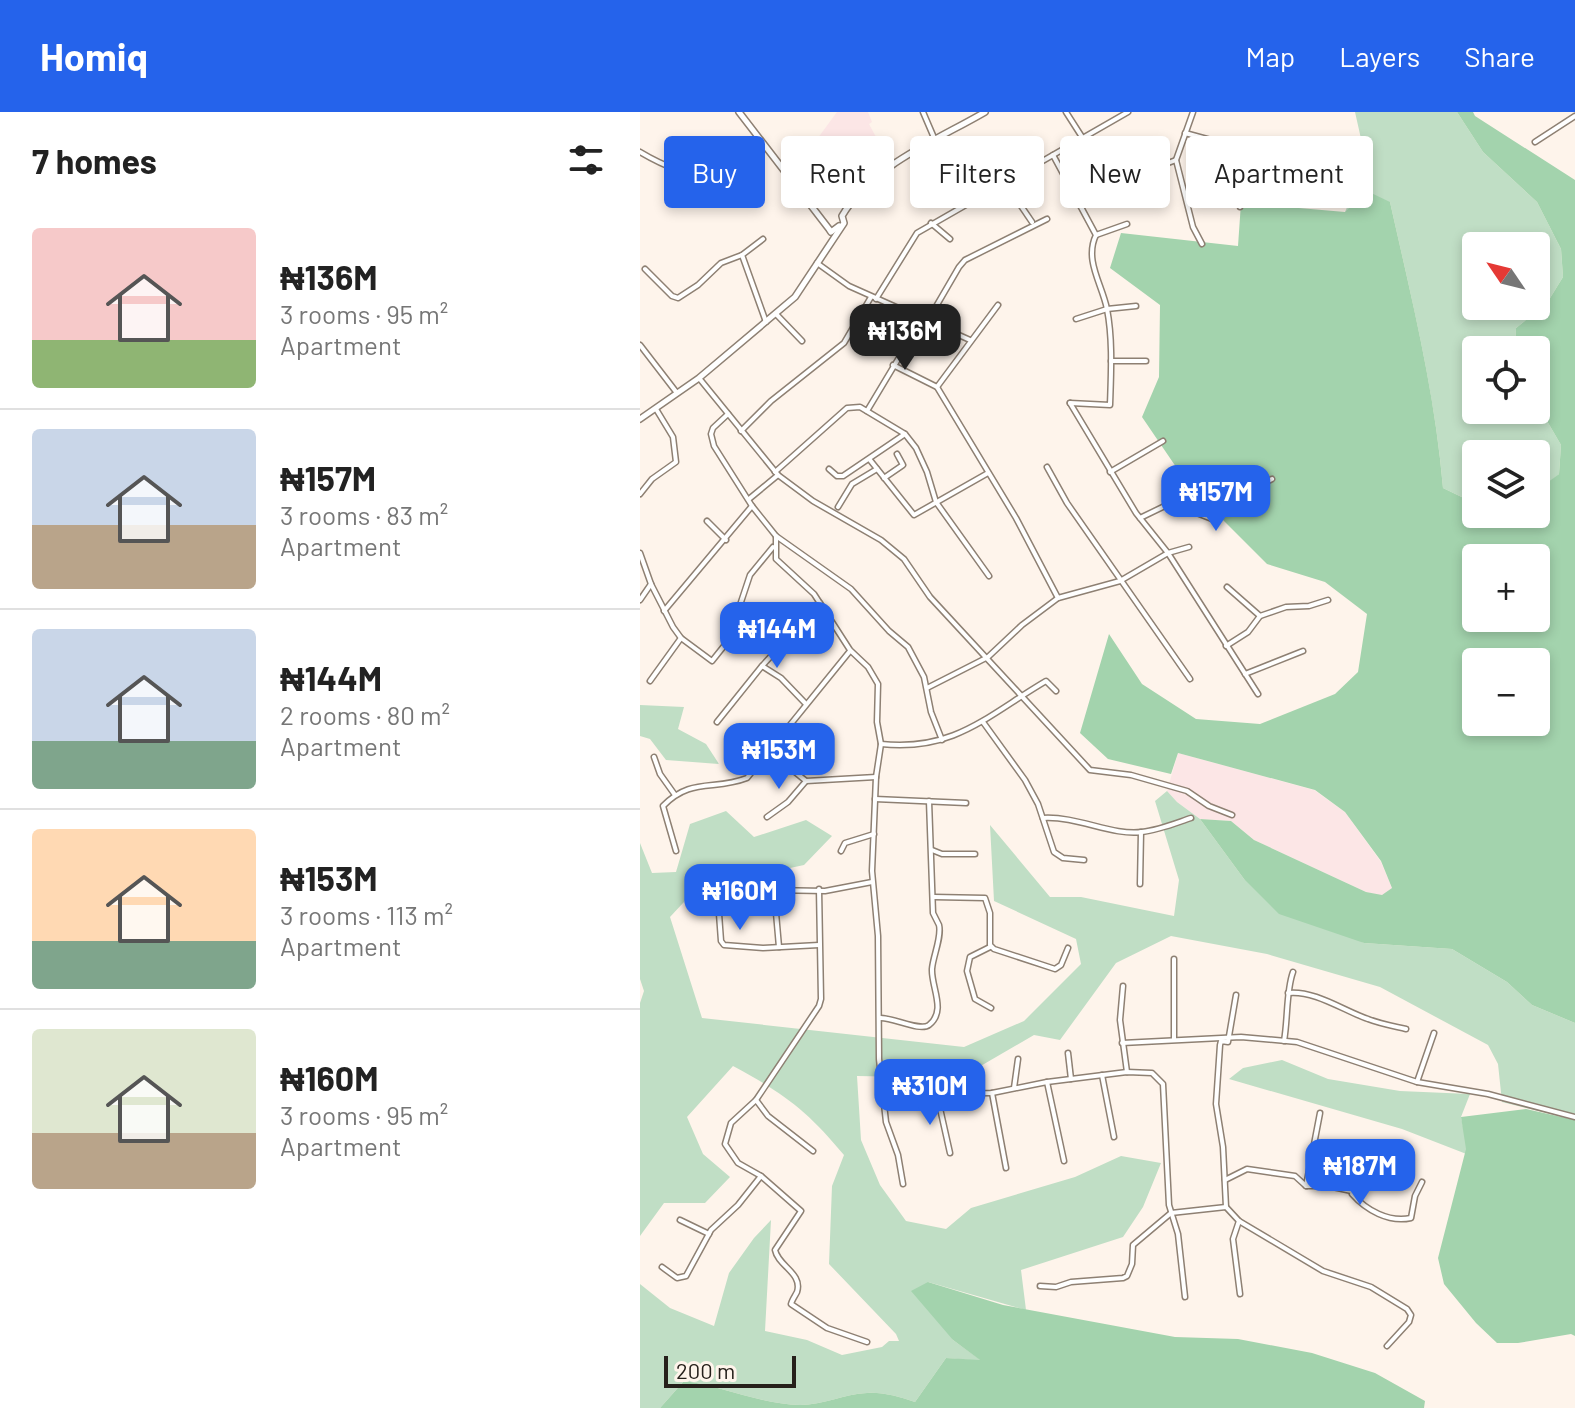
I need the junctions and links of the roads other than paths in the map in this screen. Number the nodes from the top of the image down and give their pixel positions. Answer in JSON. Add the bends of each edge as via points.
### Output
{"nodes":[{"id":1,"x":739,"y":112,"type":"edge"},
{"id":2,"x":923,"y":112,"type":"edge"},
{"id":3,"x":1066,"y":112,"type":"edge"},
{"id":4,"x":1128,"y":112,"type":"edge"},
{"id":5,"x":1192,"y":112,"type":"edge"},
{"id":6,"x":982,"y":113,"type":"edge"},
{"id":7,"x":1575,"y":114,"type":"edge"},
{"id":8,"x":1185,"y":133,"type":"junction"},
{"id":9,"x":757,"y":136,"type":"edge"},
{"id":10,"x":933,"y":136,"type":"edge"},
{"id":11,"x":942,"y":136,"type":"edge"},
{"id":12,"x":1081,"y":136,"type":"edge"},
{"id":13,"x":1086,"y":136,"type":"edge"},
{"id":14,"x":1196,"y":136,"type":"edge"},
{"id":15,"x":1535,"y":142,"type":"dead end"},
{"id":16,"x":765,"y":146,"type":"edge"},
{"id":17,"x":1060,"y":150,"type":"edge"},
{"id":18,"x":640,"y":152,"type":"edge"},
{"id":19,"x":1052,"y":154,"type":"junction"},
{"id":20,"x":910,"y":156,"type":"edge"},
{"id":21,"x":1044,"y":158,"type":"edge"},
{"id":22,"x":1176,"y":160,"type":"junction"},
{"id":23,"x":1170,"y":162,"type":"edge"},
{"id":24,"x":664,"y":166,"type":"edge"},
{"id":25,"x":1060,"y":168,"type":"edge"},
{"id":26,"x":957,"y":208,"type":"edge"},
{"id":27,"x":1022,"y":208,"type":"edge"},
{"id":28,"x":1082,"y":208,"type":"edge"},
{"id":29,"x":1047,"y":219,"type":"dead end"},
{"id":30,"x":1032,"y":222,"type":"dead end"},
{"id":31,"x":844,"y":223,"type":"junction"},
{"id":32,"x":931,"y":223,"type":"junction"},
{"id":33,"x":1127,"y":224,"type":"dead end"},
{"id":34,"x":1096,"y":235,"type":"junction"},
{"id":35,"x":763,"y":239,"type":"dead end"},
{"id":36,"x":950,"y":239,"type":"dead end"},
{"id":37,"x":1202,"y":244,"type":"dead end"},
{"id":38,"x":742,"y":255,"type":"junction"},
{"id":39,"x":817,"y":263,"type":"junction"},
{"id":40,"x":645,"y":269,"type":"dead end"},
{"id":41,"x":873,"y":298,"type":"junction"},
{"id":42,"x":998,"y":305,"type":"dead end"},
{"id":43,"x":1136,"y":306,"type":"dead end"},
{"id":44,"x":1107,"y":309,"type":"junction"},
{"id":45,"x":776,"y":314,"type":"junction"},
{"id":46,"x":1076,"y":319,"type":"dead end"},
{"id":47,"x":924,"y":321,"type":"junction"},
{"id":48,"x":766,"y":322,"type":"junction"},
{"id":49,"x":970,"y":340,"type":"junction"},
{"id":50,"x":802,"y":341,"type":"dead end"},
{"id":51,"x":640,"y":345,"type":"edge"},
{"id":52,"x":1111,"y":361,"type":"junction"},
{"id":53,"x":1146,"y":361,"type":"dead end"},
{"id":54,"x":893,"y":365,"type":"junction"},
{"id":55,"x":699,"y":378,"type":"junction"},
{"id":56,"x":937,"y":387,"type":"junction"},
{"id":57,"x":677,"y":393,"type":"junction"},
{"id":58,"x":656,"y":409,"type":"junction"},
{"id":59,"x":867,"y":411,"type":"junction"},
{"id":60,"x":728,"y":414,"type":"junction"},
{"id":61,"x":640,"y":419,"type":"edge"},
{"id":62,"x":741,"y":431,"type":"junction"},
{"id":63,"x":905,"y":434,"type":"junction"},
{"id":64,"x":1163,"y":441,"type":"dead end"},
{"id":65,"x":897,"y":454,"type":"dead end"},
{"id":66,"x":870,"y":460,"type":"junction"},
{"id":67,"x":1047,"y":467,"type":"dead end"},
{"id":68,"x":829,"y":469,"type":"dead end"},
{"id":69,"x":877,"y":469,"type":"junction"},
{"id":70,"x":1110,"y":472,"type":"junction"},
{"id":71,"x":988,"y":473,"type":"junction"},
{"id":72,"x":776,"y":474,"type":"junction"},
{"id":73,"x":884,"y":478,"type":"junction"},
{"id":74,"x":1272,"y":479,"type":"dead end"},
{"id":75,"x":640,"y":494,"type":"edge"},
{"id":76,"x":748,"y":500,"type":"junction"},
{"id":77,"x":936,"y":502,"type":"junction"},
{"id":78,"x":752,"y":506,"type":"junction"},
{"id":79,"x":838,"y":507,"type":"dead end"},
{"id":80,"x":1140,"y":518,"type":"junction"},
{"id":81,"x":707,"y":521,"type":"dead end"},
{"id":82,"x":776,"y":536,"type":"junction"},
{"id":83,"x":726,"y":540,"type":"junction"},
{"id":84,"x":775,"y":545,"type":"junction"},
{"id":85,"x":1189,"y":547,"type":"dead end"},
{"id":86,"x":640,"y":553,"type":"edge"},
{"id":87,"x":1168,"y":553,"type":"junction"},
{"id":88,"x":989,"y":576,"type":"dead end"},
{"id":89,"x":1120,"y":581,"type":"junction"},
{"id":90,"x":651,"y":584,"type":"junction"},
{"id":91,"x":1227,"y":587,"type":"dead end"},
{"id":92,"x":1058,"y":598,"type":"junction"},
{"id":93,"x":640,"y":600,"type":"edge"},
{"id":94,"x":1328,"y":600,"type":"dead end"},
{"id":95,"x":820,"y":603,"type":"junction"},
{"id":96,"x":664,"y":611,"type":"junction"},
{"id":97,"x":1260,"y":616,"type":"junction"},
{"id":98,"x":681,"y":638,"type":"junction"},
{"id":99,"x":1226,"y":646,"type":"junction"},
{"id":100,"x":850,"y":650,"type":"junction"},
{"id":101,"x":1303,"y":651,"type":"dead end"},
{"id":102,"x":988,"y":657,"type":"junction"},
{"id":103,"x":762,"y":666,"type":"junction"},
{"id":104,"x":1245,"y":674,"type":"junction"},
{"id":105,"x":1190,"y":679,"type":"dead end"},
{"id":106,"x":650,"y":681,"type":"dead end"},
{"id":107,"x":927,"y":688,"type":"junction"},
{"id":108,"x":1056,"y":691,"type":"dead end"},
{"id":109,"x":1258,"y":694,"type":"dead end"},
{"id":110,"x":1020,"y":695,"type":"junction"},
{"id":111,"x":805,"y":703,"type":"junction"},
{"id":112,"x":717,"y":722,"type":"dead end"},
{"id":113,"x":983,"y":722,"type":"junction"},
{"id":114,"x":942,"y":740,"type":"junction"},
{"id":115,"x":881,"y":744,"type":"junction"},
{"id":116,"x":768,"y":750,"type":"junction"},
{"id":117,"x":654,"y":757,"type":"dead end"},
{"id":118,"x":876,"y":777,"type":"junction"},
{"id":119,"x":806,"y":781,"type":"junction"},
{"id":120,"x":675,"y":795,"type":"junction"},
{"id":121,"x":875,"y":799,"type":"junction"},
{"id":122,"x":929,"y":801,"type":"junction"},
{"id":123,"x":966,"y":803,"type":"dead end"},
{"id":124,"x":1232,"y":815,"type":"dead end"},
{"id":125,"x":767,"y":817,"type":"dead end"},
{"id":126,"x":1043,"y":818,"type":"junction"},
{"id":127,"x":1191,"y":818,"type":"dead end"},
{"id":128,"x":1141,"y":832,"type":"junction"},
{"id":129,"x":874,"y":834,"type":"junction"},
{"id":130,"x":932,"y":849,"type":"junction"},
{"id":131,"x":676,"y":851,"type":"dead end"},
{"id":132,"x":841,"y":851,"type":"dead end"},
{"id":133,"x":975,"y":854,"type":"dead end"},
{"id":134,"x":1084,"y":860,"type":"dead end"},
{"id":135,"x":872,"y":882,"type":"junction"},
{"id":136,"x":1140,"y":884,"type":"dead end"},
{"id":137,"x":819,"y":889,"type":"junction"},
{"id":138,"x":936,"y":897,"type":"junction"},
{"id":139,"x":718,"y":900,"type":"dead end"},
{"id":140,"x":820,"y":945,"type":"junction"},
{"id":141,"x":779,"y":947,"type":"junction"},
{"id":142,"x":990,"y":947,"type":"junction"},
{"id":143,"x":1068,"y":948,"type":"dead end"},
{"id":144,"x":1174,"y":959,"type":"dead end"},
{"id":145,"x":1293,"y":972,"type":"dead end"},
{"id":146,"x":1123,"y":986,"type":"dead end"},
{"id":147,"x":1288,"y":993,"type":"junction"},
{"id":148,"x":1236,"y":995,"type":"dead end"},
{"id":149,"x":991,"y":1008,"type":"dead end"},
{"id":150,"x":880,"y":1018,"type":"junction"},
{"id":151,"x":1406,"y":1029,"type":"dead end"},
{"id":152,"x":1434,"y":1033,"type":"dead end"},
{"id":153,"x":1229,"y":1038,"type":"junction"},
{"id":154,"x":1174,"y":1039,"type":"junction"},
{"id":155,"x":1284,"y":1041,"type":"junction"},
{"id":156,"x":1122,"y":1043,"type":"junction"},
{"id":157,"x":1068,"y":1053,"type":"dead end"},
{"id":158,"x":1018,"y":1059,"type":"dead end"},
{"id":159,"x":1127,"y":1072,"type":"junction"},
{"id":160,"x":1102,"y":1075,"type":"junction"},
{"id":161,"x":1071,"y":1079,"type":"junction"},
{"id":162,"x":1047,"y":1082,"type":"junction"},
{"id":163,"x":1417,"y":1082,"type":"junction"},
{"id":164,"x":1014,"y":1088,"type":"junction"},
{"id":165,"x":992,"y":1093,"type":"junction"},
{"id":166,"x":882,"y":1094,"type":"junction"},
{"id":167,"x":937,"y":1095,"type":"junction"},
{"id":168,"x":756,"y":1100,"type":"junction"},
{"id":169,"x":1320,"y":1113,"type":"dead end"},
{"id":170,"x":1575,"y":1117,"type":"edge"},
{"id":171,"x":1114,"y":1137,"type":"dead end"},
{"id":172,"x":813,"y":1151,"type":"dead end"},
{"id":173,"x":950,"y":1153,"type":"dead end"},
{"id":174,"x":1370,"y":1159,"type":"dead end"},
{"id":175,"x":1064,"y":1161,"type":"dead end"},
{"id":176,"x":1006,"y":1168,"type":"dead end"},
{"id":177,"x":761,"y":1176,"type":"junction"},
{"id":178,"x":1226,"y":1177,"type":"junction"},
{"id":179,"x":1422,"y":1182,"type":"dead end"},
{"id":180,"x":903,"y":1184,"type":"dead end"},
{"id":181,"x":1306,"y":1186,"type":"junction"},
{"id":182,"x":1350,"y":1192,"type":"junction"},
{"id":183,"x":1226,"y":1207,"type":"junction"},
{"id":184,"x":1171,"y":1213,"type":"junction"},
{"id":185,"x":680,"y":1220,"type":"dead end"},
{"id":186,"x":1239,"y":1221,"type":"junction"},
{"id":187,"x":709,"y":1234,"type":"junction"},
{"id":188,"x":662,"y":1267,"type":"dead end"},
{"id":189,"x":1040,"y":1286,"type":"dead end"},
{"id":190,"x":1240,"y":1294,"type":"dead end"},
{"id":191,"x":1185,"y":1297,"type":"dead end"},
{"id":192,"x":867,"y":1342,"type":"dead end"},
{"id":193,"x":1387,"y":1346,"type":"dead end"}],
"edges":[{"from":1,"to":9,"type":"street"},
{"from":2,"to":10,"type":"street"},
{"from":3,"to":12,"type":"street"},
{"from":4,"to":13,"type":"street"},
{"from":5,"to":8,"type":"street"},
{"from":6,"to":11,"type":"street"},
{"from":7,"to":15,"type":"street"},
{"from":8,"to":14,"type":"street"},
{"from":8,"to":22,"type":"street"},
{"from":16,"to":31,"type":"street","via":[[831,232]]},
{"from":17,"to":19,"type":"street"},
{"from":18,"to":24,"type":"street"},
{"from":19,"to":21,"type":"street"},
{"from":19,"to":25,"type":"street"},
{"from":20,"to":31,"type":"street","via":[[867,187],[847,208]]},
{"from":22,"to":23,"type":"street"},
{"from":22,"to":37,"type":"street"},
{"from":26,"to":32,"type":"street"},
{"from":27,"to":30,"type":"street"},
{"from":28,"to":34,"type":"street"},
{"from":29,"to":47,"type":"street","via":[[965,260]]},
{"from":31,"to":39,"type":"street"},
{"from":32,"to":36,"type":"street"},
{"from":32,"to":41,"type":"street","via":[[912,238]]},
{"from":33,"to":34,"type":"street"},
{"from":34,"to":44,"type":"street","via":[[1090,251]]},
{"from":35,"to":38,"type":"street"},
{"from":38,"to":40,"type":"street","via":[[721,263],[678,298]]},
{"from":38,"to":48,"type":"street"},
{"from":39,"to":41,"type":"street"},
{"from":39,"to":45,"type":"street","via":[[801,291]]},
{"from":41,"to":47,"type":"street"},
{"from":41,"to":62,"type":"street","via":[[844,343]]},
{"from":42,"to":49,"type":"street"},
{"from":43,"to":44,"type":"street"},
{"from":44,"to":46,"type":"street"},
{"from":44,"to":52,"type":"street"},
{"from":45,"to":48,"type":"street"},
{"from":45,"to":50,"type":"street"},
{"from":47,"to":49,"type":"street"},
{"from":47,"to":54,"type":"street"},
{"from":48,"to":55,"type":"street"},
{"from":49,"to":56,"type":"street"},
{"from":51,"to":57,"type":"street"},
{"from":52,"to":53,"type":"street"},
{"from":52,"to":70,"type":"street","via":[[1110,405],[1070,403]]},
{"from":54,"to":56,"type":"street"},
{"from":54,"to":59,"type":"street"},
{"from":55,"to":57,"type":"street"},
{"from":55,"to":60,"type":"street"},
{"from":56,"to":71,"type":"street"},
{"from":57,"to":58,"type":"street"},
{"from":58,"to":61,"type":"street"},
{"from":58,"to":75,"type":"street","via":[[673,437],[676,462]]},
{"from":59,"to":63,"type":"street"},
{"from":59,"to":72,"type":"street","via":[[847,408]]},
{"from":60,"to":62,"type":"street"},
{"from":60,"to":76,"type":"street","via":[[711,434]]},
{"from":62,"to":72,"type":"street"},
{"from":63,"to":66,"type":"street"},
{"from":63,"to":77,"type":"street","via":[[923,463]]},
{"from":64,"to":70,"type":"street"},
{"from":65,"to":73,"type":"street","via":[[903,465]]},
{"from":66,"to":68,"type":"street","via":[[840,477]]},
{"from":66,"to":69,"type":"street"},
{"from":67,"to":89,"type":"street"},
{"from":69,"to":73,"type":"street"},
{"from":69,"to":79,"type":"street","via":[[852,484]]},
{"from":70,"to":80,"type":"street"},
{"from":71,"to":77,"type":"street"},
{"from":71,"to":92,"type":"street"},
{"from":72,"to":76,"type":"street"},
{"from":72,"to":102,"type":"street","via":[[900,555],[930,597]]},
{"from":73,"to":77,"type":"street","via":[[912,514]]},
{"from":74,"to":80,"type":"street","via":[[1212,519],[1171,503]]},
{"from":76,"to":78,"type":"street"},
{"from":77,"to":88,"type":"street"},
{"from":78,"to":82,"type":"street"},
{"from":78,"to":83,"type":"street"},
{"from":80,"to":87,"type":"street"},
{"from":81,"to":83,"type":"street"},
{"from":82,"to":84,"type":"street"},
{"from":82,"to":107,"type":"street","via":[[856,593],[911,652]]},
{"from":83,"to":96,"type":"street"},
{"from":84,"to":95,"type":"street","via":[[776,559]]},
{"from":84,"to":98,"type":"street","via":[[750,575],[728,641],[712,661]]},
{"from":85,"to":87,"type":"street"},
{"from":86,"to":90,"type":"street"},
{"from":87,"to":89,"type":"street"},
{"from":87,"to":99,"type":"street"},
{"from":89,"to":92,"type":"street"},
{"from":89,"to":105,"type":"street"},
{"from":90,"to":93,"type":"street"},
{"from":90,"to":96,"type":"street"},
{"from":91,"to":97,"type":"street"},
{"from":92,"to":102,"type":"street"},
{"from":94,"to":97,"type":"street"},
{"from":95,"to":100,"type":"street"},
{"from":95,"to":103,"type":"street"},
{"from":96,"to":98,"type":"street"},
{"from":97,"to":99,"type":"street","via":[[1248,632]]},
{"from":98,"to":106,"type":"street"},
{"from":99,"to":104,"type":"street"},
{"from":100,"to":111,"type":"street"},
{"from":100,"to":115,"type":"street","via":[[878,684]]},
{"from":101,"to":104,"type":"street"},
{"from":102,"to":107,"type":"street"},
{"from":102,"to":110,"type":"street"},
{"from":103,"to":111,"type":"street"},
{"from":103,"to":112,"type":"street"},
{"from":104,"to":109,"type":"street"},
{"from":107,"to":114,"type":"street"},
{"from":108,"to":110,"type":"street","via":[[1046,681]]},
{"from":110,"to":113,"type":"street"},
{"from":110,"to":124,"type":"street","via":[[1090,770],[1187,791]]},
{"from":111,"to":116,"type":"street"},
{"from":113,"to":114,"type":"street"},
{"from":113,"to":126,"type":"street","via":[[1025,780]]},
{"from":114,"to":115,"type":"street","via":[[912,746]]},
{"from":115,"to":118,"type":"street"},
{"from":116,"to":119,"type":"street"},
{"from":116,"to":120,"type":"street","via":[[747,778],[690,787]]},
{"from":117,"to":120,"type":"street"},
{"from":118,"to":119,"type":"street"},
{"from":118,"to":121,"type":"street"},
{"from":119,"to":125,"type":"street"},
{"from":120,"to":131,"type":"street","via":[[663,808]]},
{"from":121,"to":122,"type":"street"},
{"from":121,"to":129,"type":"street"},
{"from":122,"to":123,"type":"street"},
{"from":122,"to":130,"type":"street"},
{"from":126,"to":128,"type":"street"},
{"from":126,"to":134,"type":"street","via":[[1056,855]]},
{"from":127,"to":128,"type":"street"},
{"from":128,"to":136,"type":"street"},
{"from":129,"to":132,"type":"street","via":[[845,843]]},
{"from":129,"to":135,"type":"street"},
{"from":130,"to":133,"type":"street"},
{"from":130,"to":138,"type":"street"},
{"from":135,"to":137,"type":"street"},
{"from":135,"to":150,"type":"street"},
{"from":137,"to":140,"type":"street"},
{"from":137,"to":141,"type":"street","via":[[772,890]]},
{"from":138,"to":142,"type":"street","via":[[985,898]]},
{"from":138,"to":150,"type":"street","via":[[933,913],[939,930],[932,974],[937,1012],[925,1027]]},
{"from":139,"to":141,"type":"street","via":[[721,943]]},
{"from":140,"to":141,"type":"street"},
{"from":140,"to":168,"type":"street","via":[[819,1006]]},
{"from":142,"to":143,"type":"street","via":[[1055,969]]},
{"from":142,"to":149,"type":"street","via":[[970,957],[967,971],[975,999]]},
{"from":144,"to":154,"type":"street"},
{"from":145,"to":147,"type":"street"},
{"from":146,"to":156,"type":"street"},
{"from":147,"to":151,"type":"street"},
{"from":147,"to":155,"type":"street"},
{"from":148,"to":153,"type":"street"},
{"from":150,"to":166,"type":"street"},
{"from":152,"to":163,"type":"street"},
{"from":153,"to":154,"type":"street"},
{"from":153,"to":155,"type":"street"},
{"from":153,"to":178,"type":"street","via":[[1220,1045],[1216,1104]]},
{"from":154,"to":156,"type":"street"},
{"from":155,"to":163,"type":"street"},
{"from":156,"to":159,"type":"street"},
{"from":157,"to":161,"type":"street"},
{"from":158,"to":164,"type":"street"},
{"from":159,"to":160,"type":"street"},
{"from":159,"to":184,"type":"street","via":[[1152,1073],[1163,1084]]},
{"from":160,"to":161,"type":"street"},
{"from":160,"to":171,"type":"street"},
{"from":161,"to":162,"type":"street"},
{"from":162,"to":164,"type":"street"},
{"from":162,"to":175,"type":"street"},
{"from":163,"to":170,"type":"street"},
{"from":164,"to":165,"type":"street"},
{"from":165,"to":167,"type":"street"},
{"from":165,"to":176,"type":"street"},
{"from":166,"to":167,"type":"street"},
{"from":166,"to":180,"type":"street"},
{"from":167,"to":173,"type":"street"},
{"from":168,"to":172,"type":"street"},
{"from":168,"to":177,"type":"street","via":[[731,1123],[725,1144],[738,1163]]},
{"from":169,"to":181,"type":"street"},
{"from":174,"to":182,"type":"street","via":[[1364,1190]]},
{"from":177,"to":187,"type":"street"},
{"from":177,"to":192,"type":"street","via":[[801,1211],[775,1250],[777,1260],[795,1276],[798,1289],[791,1304],[827,1328]]},
{"from":178,"to":181,"type":"street","via":[[1247,1169],[1295,1176]]},
{"from":178,"to":183,"type":"street"},
{"from":179,"to":182,"type":"street","via":[[1411,1218],[1401,1221],[1364,1208]]},
{"from":181,"to":182,"type":"street"},
{"from":183,"to":184,"type":"street"},
{"from":183,"to":186,"type":"street"},
{"from":184,"to":189,"type":"street","via":[[1133,1245],[1127,1276]]},
{"from":184,"to":191,"type":"street"},
{"from":185,"to":187,"type":"street"},
{"from":186,"to":190,"type":"street","via":[[1233,1239]]},
{"from":186,"to":193,"type":"street","via":[[1323,1271],[1371,1287],[1407,1309],[1409,1322]]},
{"from":187,"to":188,"type":"street","via":[[686,1276],[674,1277]]}]}
